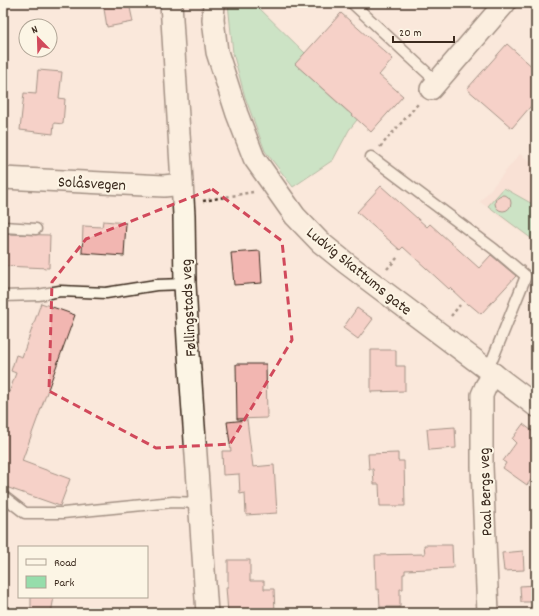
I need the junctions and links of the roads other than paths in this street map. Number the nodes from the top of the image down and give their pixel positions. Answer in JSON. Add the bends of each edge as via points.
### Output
{"nodes":[{"id":1,"x":171,"y":3,"type":"edge"},
{"id":2,"x":214,"y":3,"type":"edge"},
{"id":3,"x":352,"y":3,"type":"edge"},
{"id":4,"x":505,"y":3,"type":"edge"},
{"id":5,"x":434,"y":85,"type":"joint"},
{"id":6,"x":371,"y":157,"type":"road end"},
{"id":7,"x":3,"y":178,"type":"edge"},
{"id":8,"x":182,"y":184,"type":"junction"},
{"id":9,"x":3,"y":227,"type":"edge"},
{"id":10,"x":36,"y":229,"type":"dead end"},
{"id":11,"x":185,"y":284,"type":"junction"},
{"id":12,"x":3,"y":296,"type":"edge"},
{"id":13,"x":490,"y":371,"type":"junction"},
{"id":14,"x":536,"y":406,"type":"edge"},
{"id":15,"x":3,"y":496,"type":"edge"},
{"id":16,"x":200,"y":503,"type":"junction"},
{"id":17,"x":207,"y":613,"type":"edge"},
{"id":18,"x":488,"y":613,"type":"edge"}],
"edges":[{"from":1,"to":8,"type":"street","name":"Føllingstads veg"},
{"from":2,"to":13,"type":"street","name":"Ludvig Skattums gate","via":[[213,20],[217,52],[237,114],[254,158],[295,216],[320,242],[346,263]]},
{"from":3,"to":5,"type":"lane"},
{"from":4,"to":5,"type":"street"},
{"from":6,"to":13,"type":"lane","via":[[526,276]]},
{"from":7,"to":8,"type":"street","name":"Solåsvegen","via":[[164,186]]},
{"from":8,"to":11,"type":"street","name":"Føllingstads veg"},
{"from":9,"to":10,"type":"lane"},
{"from":11,"to":12,"type":"lane","via":[[106,292],[60,291],[38,295]]},
{"from":11,"to":16,"type":"street","name":"Føllingstads veg"},
{"from":13,"to":14,"type":"street","name":"Ludvig Skattums gate"},
{"from":13,"to":18,"type":"street","name":"Paal Bergs veg","via":[[482,395]]},
{"from":15,"to":16,"type":"lane","via":[[25,513],[63,513],[173,502]]},
{"from":16,"to":17,"type":"street","name":"Føllingstads veg"}]}
